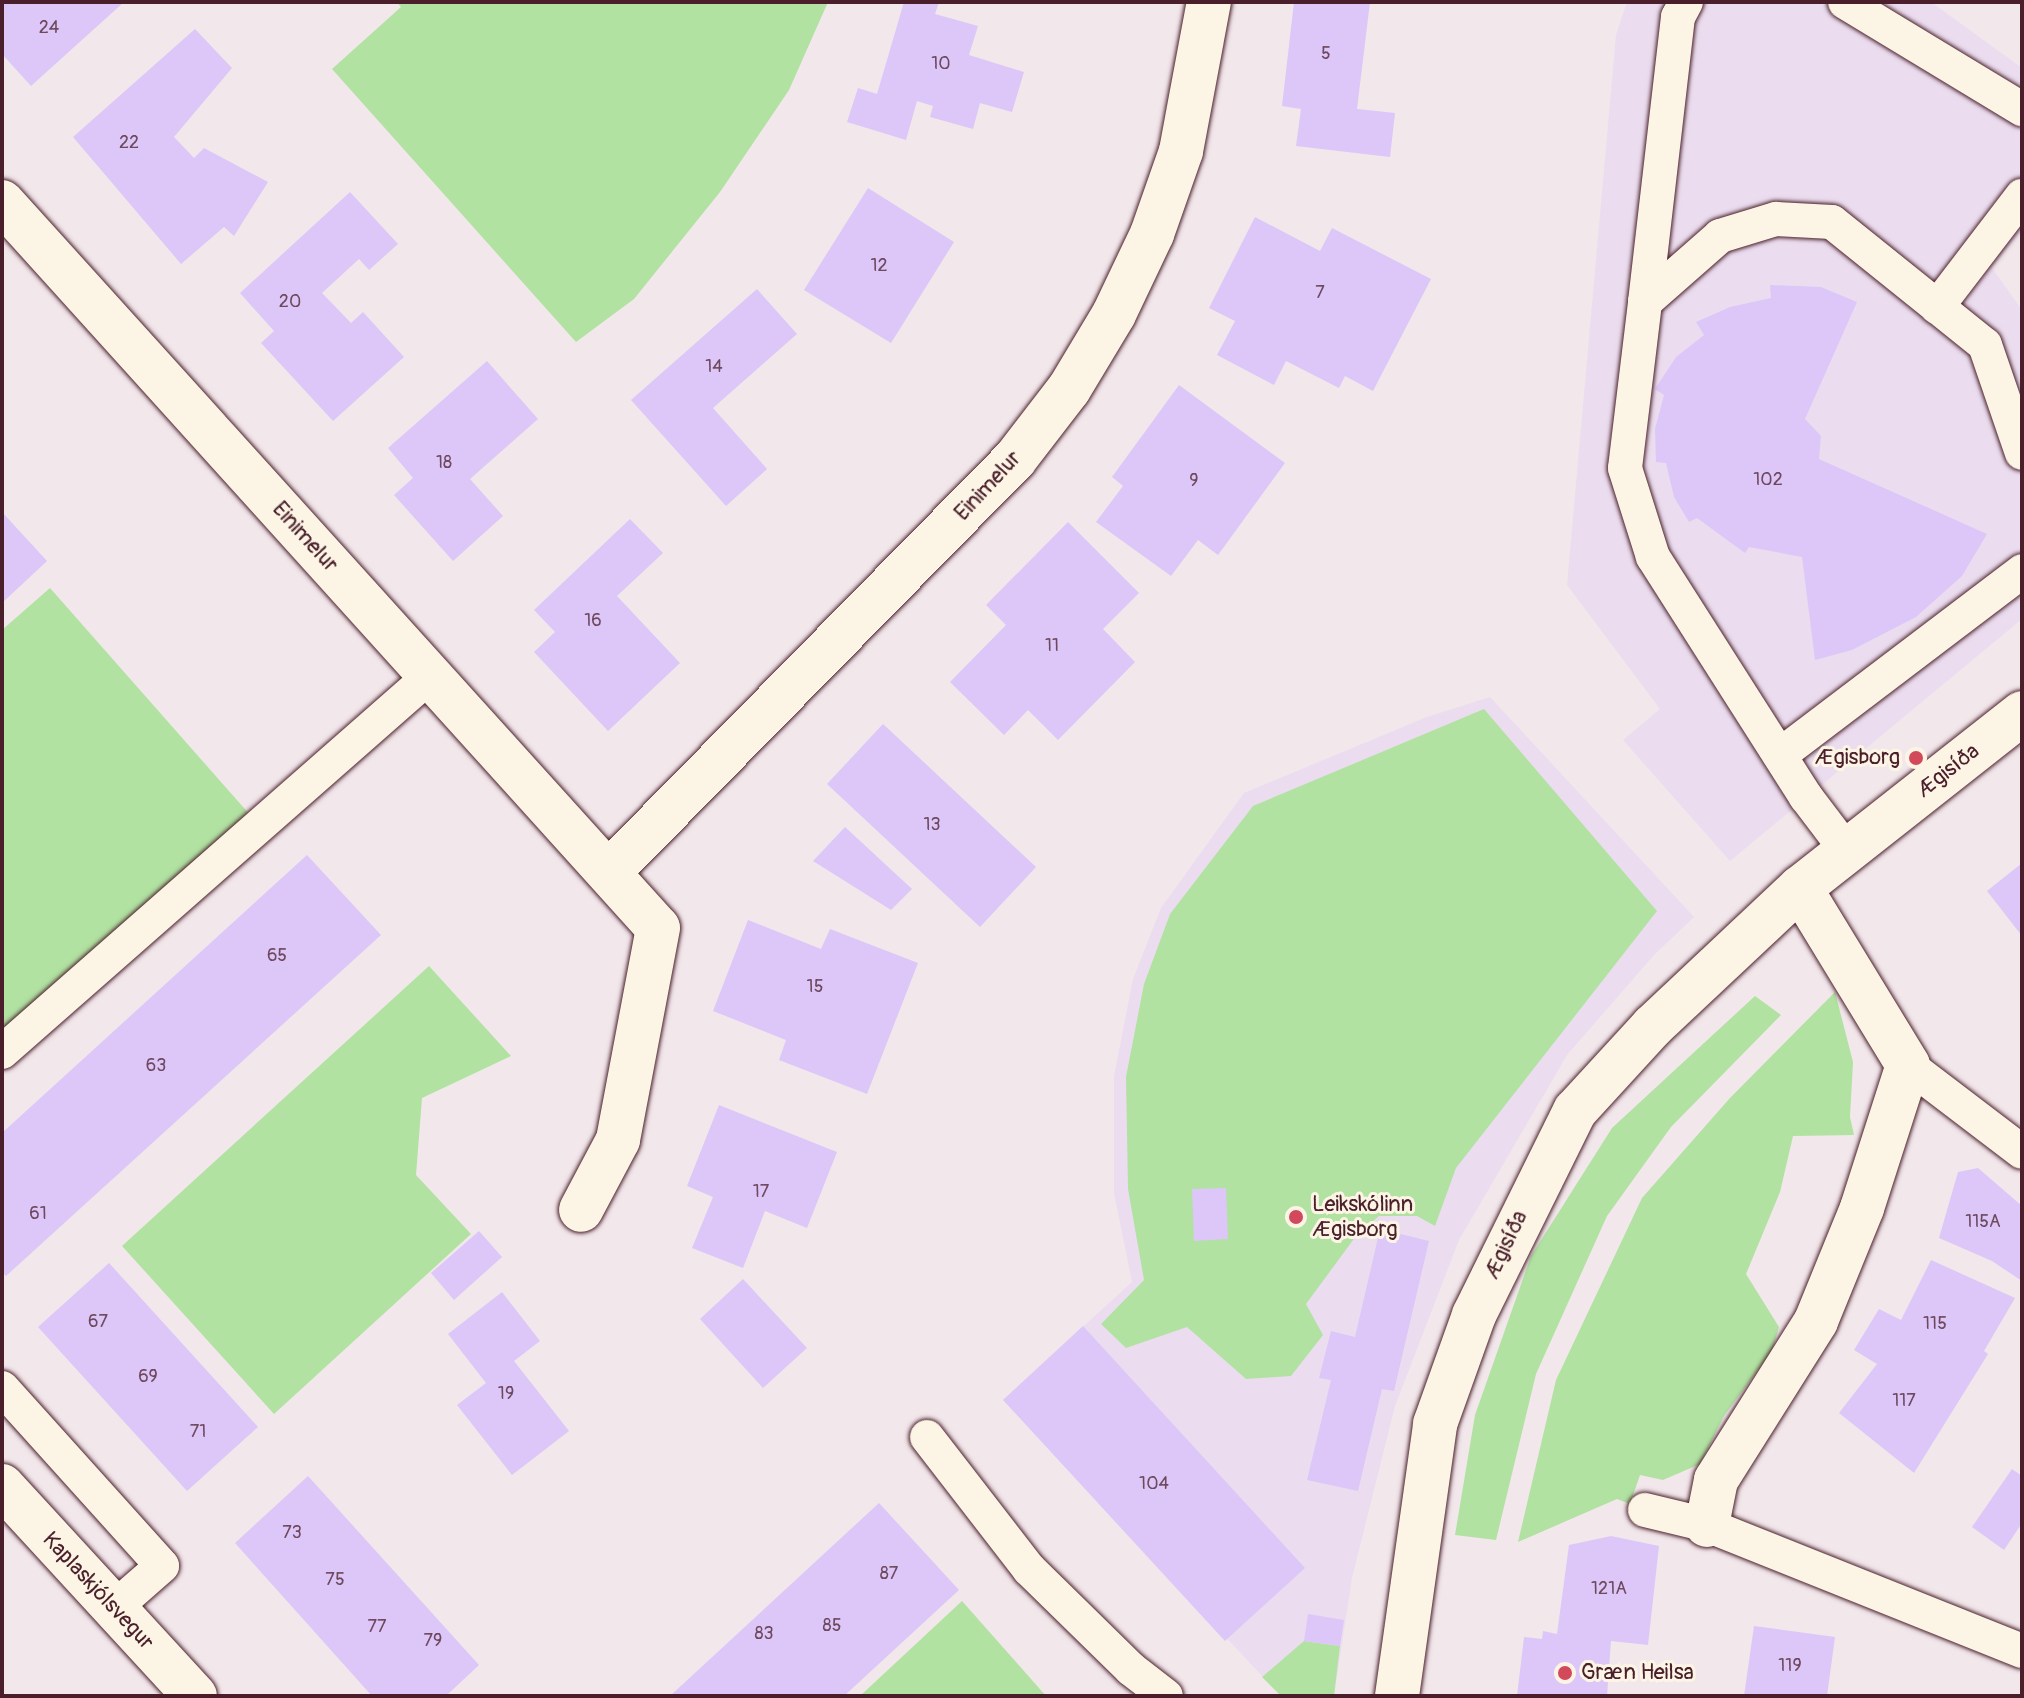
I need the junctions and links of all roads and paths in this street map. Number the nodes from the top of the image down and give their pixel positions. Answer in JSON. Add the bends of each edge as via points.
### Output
{"nodes":[{"id":1,"x":1209,"y":2,"type":"edge"},
{"id":2,"x":1686,"y":2,"type":"edge"},
{"id":3,"x":1845,"y":2,"type":"edge"},
{"id":4,"x":2022,"y":109,"type":"edge"},
{"id":5,"x":2022,"y":196,"type":"edge"},
{"id":6,"x":2,"y":202,"type":"edge"},
{"id":7,"x":1645,"y":302,"type":"junction"},
{"id":8,"x":1937,"y":307,"type":"junction"},
{"id":9,"x":2022,"y":453,"type":"edge"},
{"id":10,"x":2022,"y":571,"type":"edge"},
{"id":11,"x":430,"y":676,"type":"junction"},
{"id":12,"x":2022,"y":713,"type":"edge"},
{"id":13,"x":1780,"y":755,"type":"junction"},
{"id":14,"x":1847,"y":851,"type":"junction"},
{"id":15,"x":609,"y":872,"type":"junction"},
{"id":16,"x":1800,"y":888,"type":"junction"},
{"id":17,"x":2,"y":1052,"type":"edge"},
{"id":18,"x":1908,"y":1065,"type":"junction"},
{"id":19,"x":2022,"y":1152,"type":"edge"},
{"id":20,"x":581,"y":1210,"type":"dead end"},
{"id":21,"x":2,"y":1388,"type":"edge"},
{"id":22,"x":927,"y":1437,"type":"dead end"},
{"id":23,"x":2,"y":1486,"type":"edge"},
{"id":24,"x":1645,"y":1510,"type":"dead end"},
{"id":25,"x":1707,"y":1525,"type":"junction"},
{"id":26,"x":114,"y":1608,"type":"junction"},
{"id":27,"x":2022,"y":1651,"type":"edge"},
{"id":28,"x":195,"y":1696,"type":"edge"},
{"id":29,"x":1166,"y":1696,"type":"edge"},
{"id":30,"x":1397,"y":1696,"type":"edge"}],
"edges":[{"from":1,"to":15,"type":"street","name":"Einimelur","via":[[1181,151],[1152,234],[1114,314],[1069,389],[1015,459]]},
{"from":2,"to":7,"type":"lane","via":[[1678,17]]},
{"from":3,"to":4,"type":"lane"},
{"from":5,"to":8,"type":"lane"},
{"from":6,"to":11,"type":"street","name":"Einimelur"},
{"from":7,"to":8,"type":"lane","via":[[1720,236],[1749,224],[1804,218],[1832,222]]},
{"from":7,"to":13,"type":"lane","via":[[1625,468],[1653,557]]},
{"from":8,"to":9,"type":"lane","via":[[1985,345]]},
{"from":10,"to":13,"type":"lane"},
{"from":11,"to":15,"type":"street","name":"Einimelur"},
{"from":11,"to":17,"type":"lane"},
{"from":12,"to":14,"type":"street","name":"Ægisíða"},
{"from":13,"to":14,"type":"lane"},
{"from":14,"to":16,"type":"street","name":"Ægisíða"},
{"from":15,"to":20,"type":"street","name":"Einimelur","via":[[658,928],[618,1140]]},
{"from":16,"to":18,"type":"street"},
{"from":16,"to":30,"type":"street","name":"Ægisíða","via":[[1653,1026],[1575,1111],[1524,1206],[1474,1315],[1435,1424]]},
{"from":18,"to":19,"type":"lane"},
{"from":18,"to":25,"type":"street","via":[[1862,1208],[1816,1321],[1716,1480]]},
{"from":21,"to":26,"type":"lane","via":[[162,1566]]},
{"from":22,"to":29,"type":"lane","via":[[1029,1569]]},
{"from":23,"to":26,"type":"street","name":"Kaplaskjólsvegur"},
{"from":24,"to":25,"type":"lane"},
{"from":25,"to":27,"type":"lane"},
{"from":26,"to":28,"type":"street","name":"Kaplaskjólsvegur"}]}
